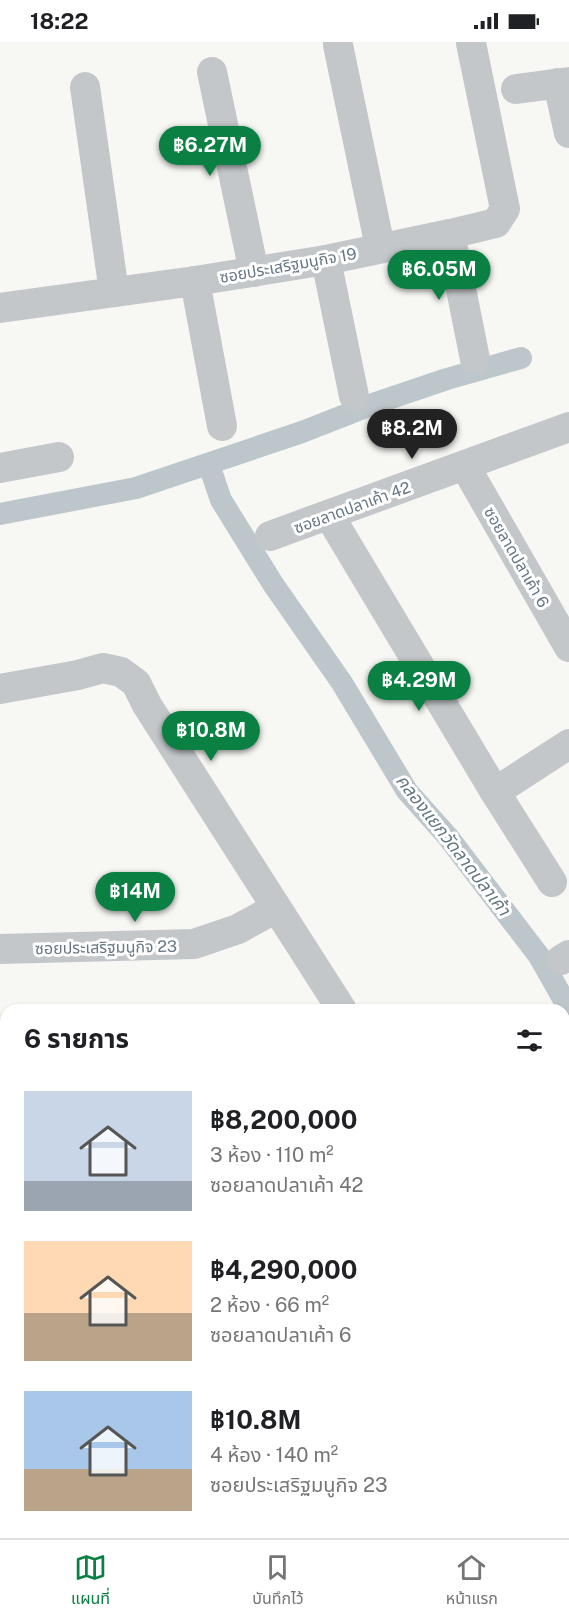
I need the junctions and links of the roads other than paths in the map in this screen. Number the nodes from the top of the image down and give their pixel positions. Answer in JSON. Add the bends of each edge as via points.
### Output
{"nodes":[{"id":1,"x":471,"y":43,"type":"edge"},
{"id":2,"x":338,"y":45,"type":"dead end"},
{"id":3,"x":212,"y":72,"type":"dead end"},
{"id":4,"x":563,"y":83,"type":"edge"},
{"id":5,"x":85,"y":87,"type":"dead end"},
{"id":6,"x":516,"y":89,"type":"dead end"},
{"id":7,"x":569,"y":133,"type":"edge"},
{"id":8,"x":450,"y":234,"type":"junction"},
{"id":9,"x":380,"y":247,"type":"junction"},
{"id":10,"x":326,"y":260,"type":"junction"},
{"id":11,"x":254,"y":272,"type":"junction"},
{"id":12,"x":195,"y":281,"type":"junction"},
{"id":13,"x":114,"y":292,"type":"junction"},
{"id":14,"x":0,"y":308,"type":"edge"},
{"id":15,"x":475,"y":359,"type":"dead end"},
{"id":16,"x":354,"y":396,"type":"dead end"},
{"id":17,"x":222,"y":426,"type":"dead end"},
{"id":18,"x":569,"y":427,"type":"edge"},
{"id":19,"x":59,"y":457,"type":"dead end"},
{"id":20,"x":465,"y":466,"type":"junction"},
{"id":21,"x":0,"y":468,"type":"edge"},
{"id":22,"x":329,"y":515,"type":"junction"},
{"id":23,"x":270,"y":536,"type":"dead end"},
{"id":24,"x":569,"y":647,"type":"edge"},
{"id":25,"x":0,"y":690,"type":"edge"},
{"id":26,"x":569,"y":744,"type":"edge"},
{"id":27,"x":495,"y":792,"type":"junction"},
{"id":28,"x":552,"y":882,"type":"dead end"},
{"id":29,"x":276,"y":908,"type":"junction"},
{"id":30,"x":0,"y":949,"type":"edge"},
{"id":31,"x":338,"y":1004,"type":"edge"}],
"edges":[{"from":1,"to":8,"type":"street","name":"ซอยประเสริฐมนูกิจ 19","via":[[505,209],[496,223]]},
{"from":2,"to":9,"type":"street"},
{"from":3,"to":11,"type":"street"},
{"from":4,"to":6,"type":"street"},
{"from":4,"to":7,"type":"street"},
{"from":5,"to":13,"type":"street"},
{"from":8,"to":9,"type":"street","name":"ซอยประเสริฐมนูกิจ 19"},
{"from":8,"to":15,"type":"street"},
{"from":9,"to":10,"type":"street","name":"ซอยประเสริฐมนูกิจ 19"},
{"from":10,"to":11,"type":"street","name":"ซอยประเสริฐมนูกิจ 19"},
{"from":10,"to":16,"type":"street"},
{"from":11,"to":12,"type":"street","name":"ซอยประเสริฐมนูกิจ 19"},
{"from":12,"to":13,"type":"street","name":"ซอยประเสริฐมนูกิจ 19"},
{"from":12,"to":17,"type":"street"},
{"from":13,"to":14,"type":"street","name":"ซอยประเสริฐมนูกิจ 19"},
{"from":18,"to":20,"type":"street","name":"ซอยลาดปลาเค้า 42"},
{"from":19,"to":21,"type":"street"},
{"from":20,"to":22,"type":"street","name":"ซอยลาดปลาเค้า 42"},
{"from":20,"to":24,"type":"street","name":"ซอยลาดปลาเค้า 6"},
{"from":22,"to":23,"type":"street","name":"ซอยลาดปลาเค้า 42"},
{"from":22,"to":27,"type":"street"},
{"from":25,"to":29,"type":"street","via":[[103,668],[122,672],[136,683]]},
{"from":26,"to":27,"type":"street"},
{"from":27,"to":28,"type":"street"},
{"from":29,"to":30,"type":"street","name":"ซอยประเสริฐมนูกิจ 23","via":[[238,929],[194,944]]},
{"from":29,"to":31,"type":"street"}]}
